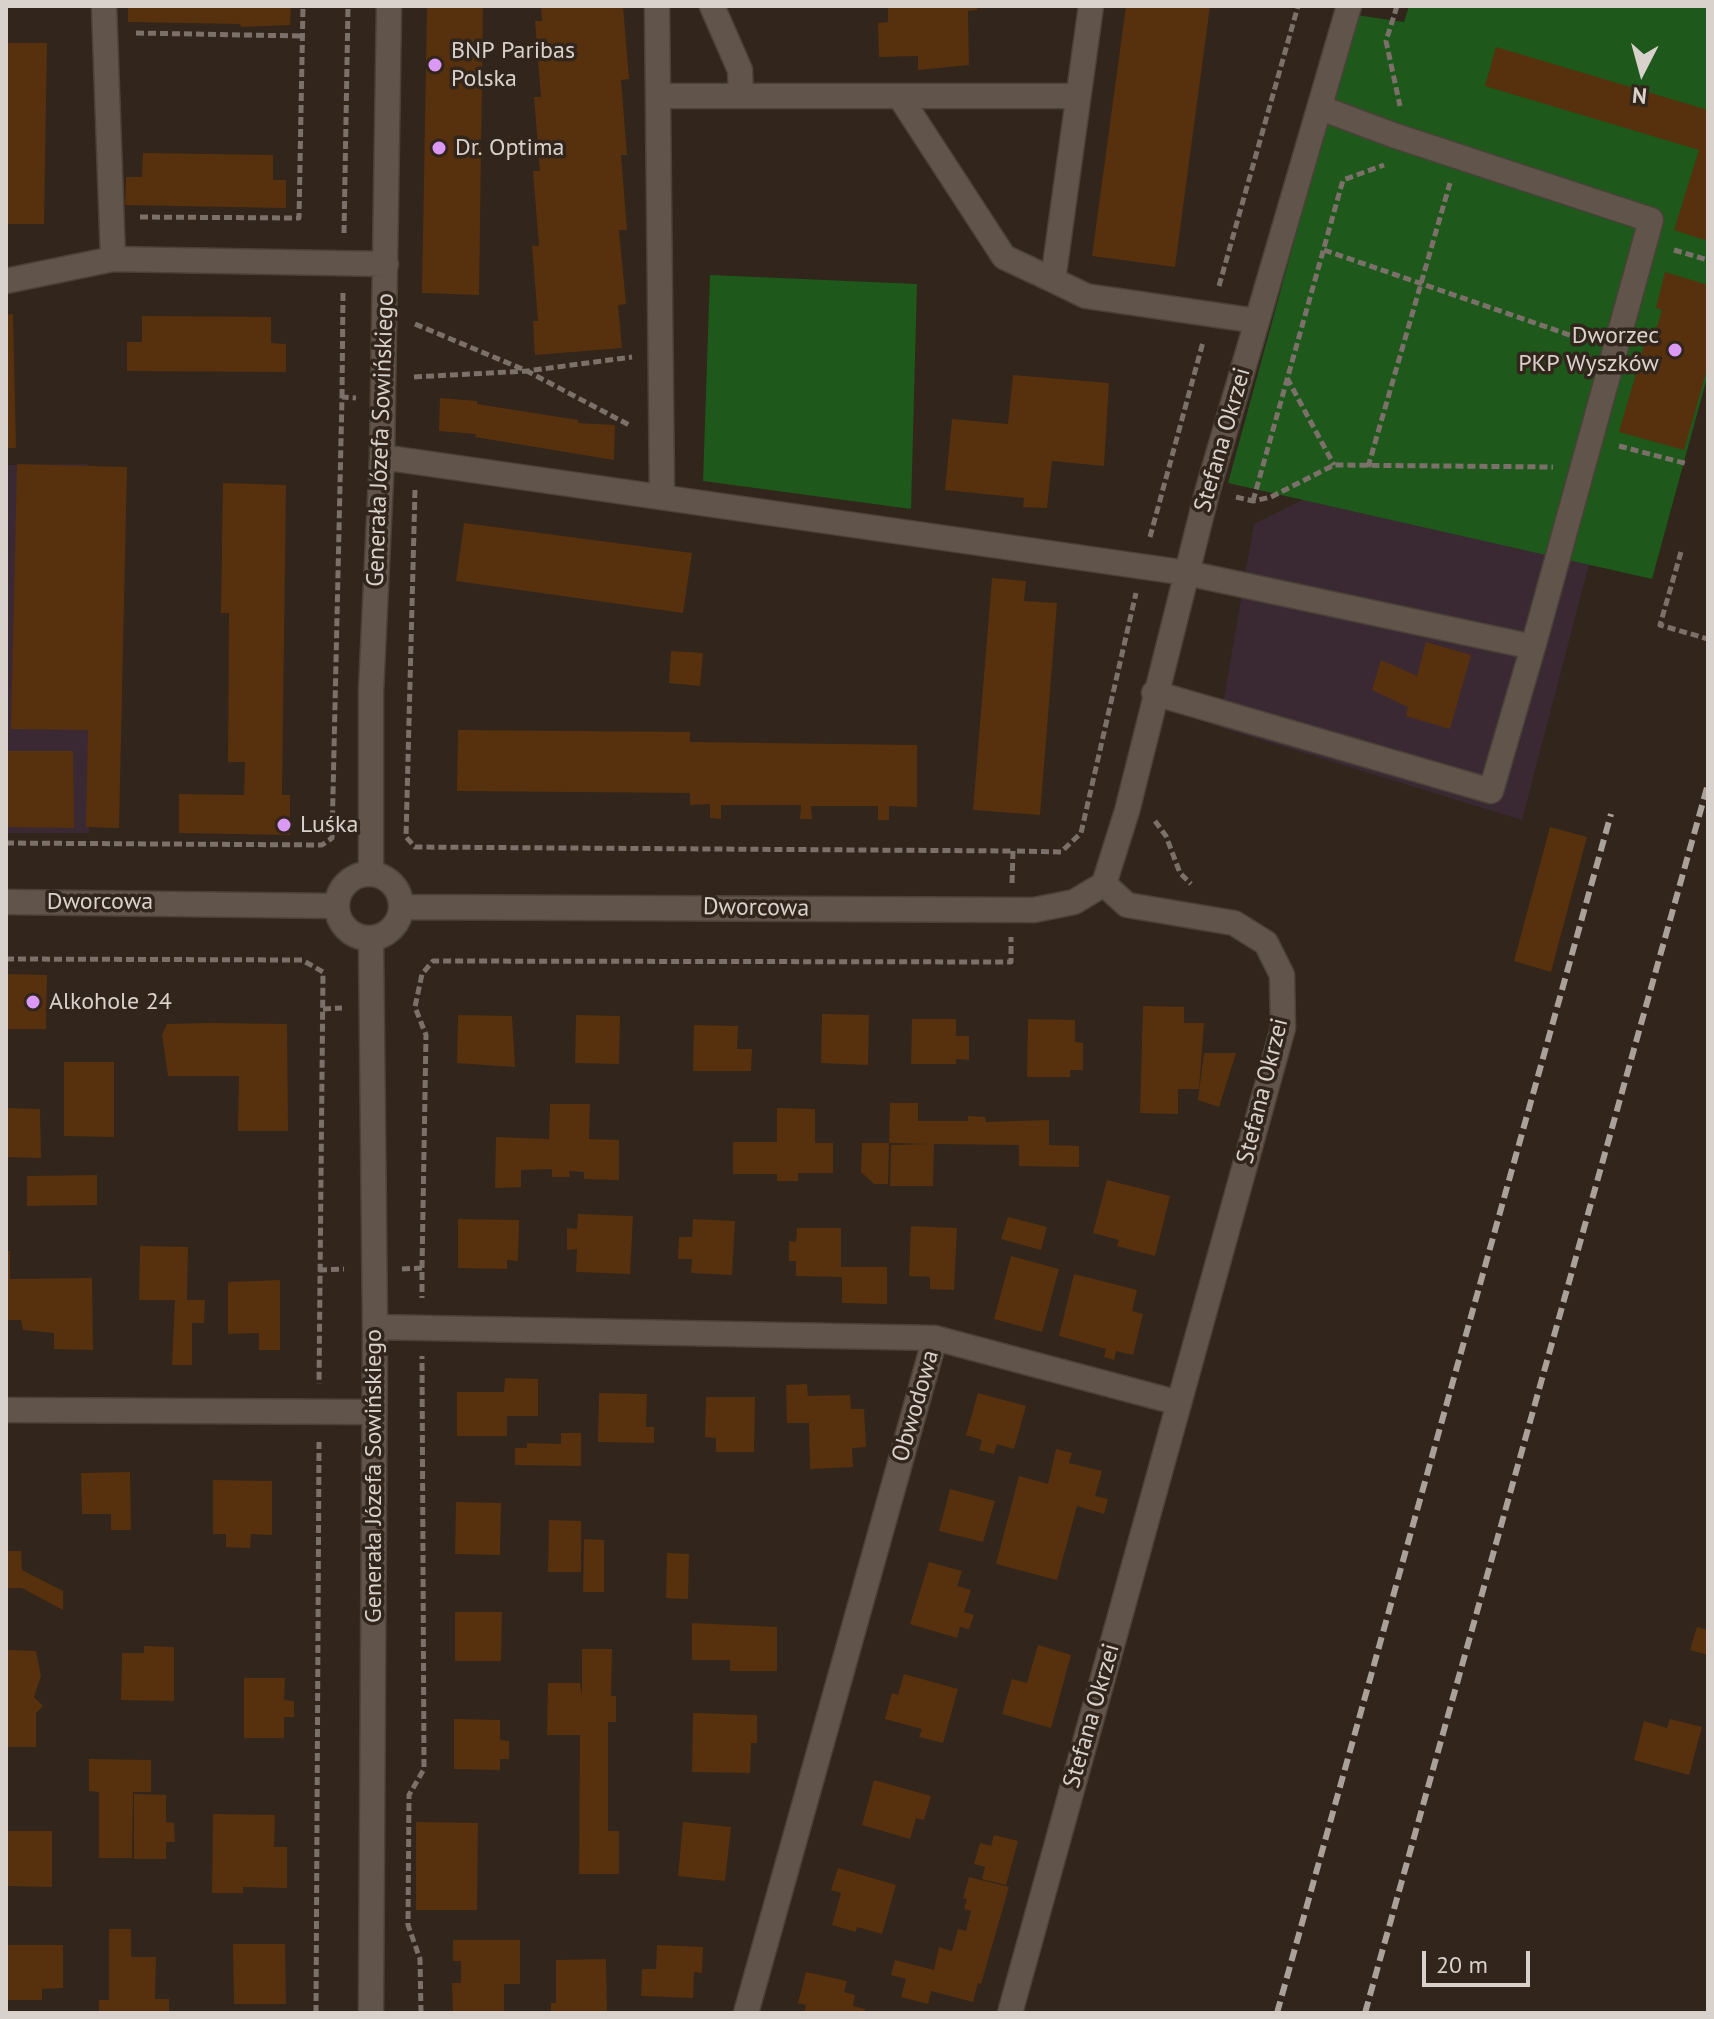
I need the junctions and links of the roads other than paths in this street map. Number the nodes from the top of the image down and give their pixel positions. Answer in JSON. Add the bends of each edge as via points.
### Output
{"nodes":[{"id":1,"x":104,"y":6,"type":"edge"},
{"id":2,"x":389,"y":6,"type":"edge"},
{"id":3,"x":657,"y":6,"type":"edge"},
{"id":4,"x":712,"y":6,"type":"edge"},
{"id":5,"x":1091,"y":6,"type":"edge"},
{"id":6,"x":1349,"y":6,"type":"edge"},
{"id":7,"x":659,"y":96,"type":"junction"},
{"id":8,"x":741,"y":96,"type":"junction"},
{"id":9,"x":1078,"y":96,"type":"junction"},
{"id":10,"x":900,"y":97,"type":"junction"},
{"id":11,"x":1321,"y":108,"type":"junction"},
{"id":12,"x":113,"y":259,"type":"junction"},
{"id":13,"x":386,"y":264,"type":"junction"},
{"id":14,"x":1053,"y":280,"type":"junction"},
{"id":15,"x":6,"y":281,"type":"edge"},
{"id":16,"x":1257,"y":321,"type":"junction"},
{"id":17,"x":382,"y":457,"type":"junction"},
{"id":18,"x":662,"y":495,"type":"junction"},
{"id":19,"x":1187,"y":573,"type":"junction"},
{"id":20,"x":1533,"y":647,"type":"junction"},
{"id":21,"x":1154,"y":693,"type":"junction"},
{"id":22,"x":371,"y":874,"type":"junction"},
{"id":23,"x":1104,"y":884,"type":"junction"},
{"id":24,"x":6,"y":902,"type":"edge"},
{"id":25,"x":337,"y":906,"type":"junction"},
{"id":26,"x":402,"y":907,"type":"junction"},
{"id":27,"x":371,"y":939,"type":"junction"},
{"id":28,"x":375,"y":1327,"type":"junction"},
{"id":29,"x":935,"y":1338,"type":"junction"},
{"id":30,"x":1179,"y":1403,"type":"junction"},
{"id":31,"x":6,"y":1410,"type":"edge"},
{"id":32,"x":374,"y":1412,"type":"junction"},
{"id":33,"x":371,"y":2013,"type":"edge"},
{"id":34,"x":746,"y":2013,"type":"edge"},
{"id":35,"x":1010,"y":2013,"type":"edge"}],
"edges":[{"from":1,"to":12,"type":"street"},
{"from":2,"to":13,"type":"street","name":"Generała Józefa Sowińskiego"},
{"from":3,"to":7,"type":"street"},
{"from":4,"to":8,"type":"street","via":[[740,70]]},
{"from":5,"to":9,"type":"street"},
{"from":6,"to":11,"type":"street","name":"Stefana Okrzei"},
{"from":7,"to":8,"type":"street"},
{"from":7,"to":18,"type":"street"},
{"from":8,"to":10,"type":"street"},
{"from":9,"to":10,"type":"street"},
{"from":9,"to":14,"type":"street"},
{"from":10,"to":14,"type":"street","via":[[1004,257]]},
{"from":11,"to":16,"type":"street","name":"Stefana Okrzei"},
{"from":11,"to":20,"type":"street","via":[[1651,220]]},
{"from":12,"to":13,"type":"street"},
{"from":12,"to":15,"type":"street"},
{"from":13,"to":17,"type":"street","name":"Generała Józefa Sowińskiego"},
{"from":14,"to":16,"type":"street","via":[[1086,296]]},
{"from":16,"to":19,"type":"street","name":"Stefana Okrzei"},
{"from":17,"to":18,"type":"street"},
{"from":17,"to":22,"type":"street","name":"Generała Józefa Sowińskiego","via":[[371,691]]},
{"from":18,"to":19,"type":"street"},
{"from":19,"to":20,"type":"street"},
{"from":19,"to":21,"type":"street","name":"Stefana Okrzei"},
{"from":20,"to":21,"type":"street","via":[[1491,791]]},
{"from":21,"to":23,"type":"street","name":"Stefana Okrzei"},
{"from":22,"to":25,"type":"street","via":[[347,882]]},
{"from":22,"to":26,"type":"street","via":[[390,881]]},
{"from":23,"to":26,"type":"street","name":"Dworcowa","via":[[1074,902],[1034,910]]},
{"from":23,"to":30,"type":"street","name":"Stefana Okrzei","via":[[1127,905],[1234,923],[1266,943],[1282,975],[1283,1028]]},
{"from":24,"to":25,"type":"street","name":"Dworcowa"},
{"from":25,"to":27,"type":"street","via":[[343,926]]},
{"from":26,"to":27,"type":"street","via":[[389,932]]},
{"from":27,"to":28,"type":"street","name":"Generała Józefa Sowińskiego"},
{"from":28,"to":29,"type":"street","name":"Obwodowa"},
{"from":28,"to":32,"type":"street","name":"Generała Józefa Sowińskiego"},
{"from":29,"to":30,"type":"street"},
{"from":29,"to":34,"type":"street","name":"Obwodowa"},
{"from":30,"to":35,"type":"street","name":"Stefana Okrzei"},
{"from":31,"to":32,"type":"street"},
{"from":32,"to":33,"type":"street","name":"Generała Józefa Sowińskiego"}]}
